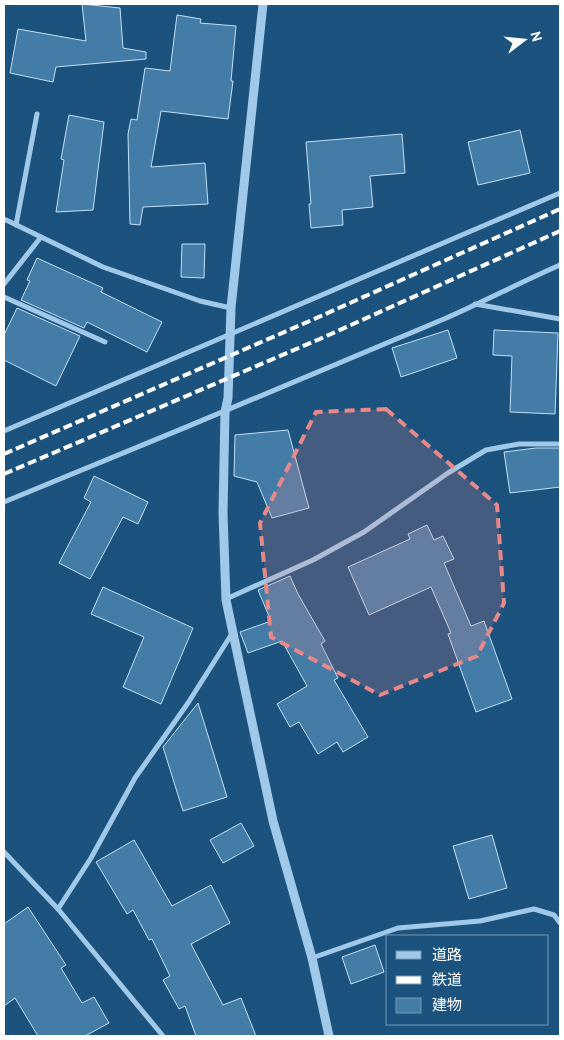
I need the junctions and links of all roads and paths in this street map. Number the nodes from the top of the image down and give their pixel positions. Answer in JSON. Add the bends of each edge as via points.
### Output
{"nodes":[{"id":1,"x":263,"y":4,"type":"edge"},
{"id":2,"x":38,"y":114,"type":"dead end"},
{"id":3,"x":560,"y":193,"type":"edge"},
{"id":4,"x":4,"y":219,"type":"edge"},
{"id":5,"x":16,"y":225,"type":"junction"},
{"id":6,"x":41,"y":237,"type":"junction"},
{"id":7,"x":560,"y":265,"type":"edge"},
{"id":8,"x":4,"y":284,"type":"edge"},
{"id":9,"x":4,"y":297,"type":"edge"},
{"id":10,"x":474,"y":304,"type":"junction"},
{"id":11,"x":231,"y":308,"type":"junction"},
{"id":12,"x":560,"y":319,"type":"edge"},
{"id":13,"x":230,"y":334,"type":"junction"},
{"id":14,"x":105,"y":342,"type":"dead end"},
{"id":15,"x":225,"y":412,"type":"junction"},
{"id":16,"x":4,"y":431,"type":"edge"},
{"id":17,"x":560,"y":444,"type":"edge"},
{"id":18,"x":4,"y":502,"type":"edge"},
{"id":19,"x":226,"y":600,"type":"junction"},
{"id":20,"x":233,"y":632,"type":"junction"},
{"id":21,"x":4,"y":852,"type":"edge"},
{"id":22,"x":58,"y":909,"type":"junction"},
{"id":23,"x":560,"y":923,"type":"edge"},
{"id":24,"x":312,"y":958,"type":"junction"},
{"id":25,"x":163,"y":1036,"type":"edge"},
{"id":26,"x":329,"y":1036,"type":"edge"}],
"edges":[{"from":1,"to":11,"type":"street"},
{"from":2,"to":5,"type":"street"},
{"from":3,"to":13,"type":"street"},
{"from":4,"to":5,"type":"street"},
{"from":5,"to":6,"type":"street"},
{"from":6,"to":8,"type":"street"},
{"from":6,"to":11,"type":"street","via":[[103,267],[200,301]]},
{"from":7,"to":10,"type":"street"},
{"from":9,"to":14,"type":"street"},
{"from":10,"to":12,"type":"street"},
{"from":10,"to":15,"type":"street"},
{"from":11,"to":13,"type":"street"},
{"from":13,"to":15,"type":"street"},
{"from":13,"to":16,"type":"street"},
{"from":15,"to":18,"type":"street"},
{"from":15,"to":19,"type":"street","via":[[223,513]]},
{"from":17,"to":19,"type":"street","via":[[519,444],[486,450],[364,532]]},
{"from":19,"to":20,"type":"street"},
{"from":20,"to":22,"type":"street","via":[[135,778],[91,858]]},
{"from":20,"to":24,"type":"street","via":[[273,821]]},
{"from":21,"to":22,"type":"street"},
{"from":22,"to":25,"type":"street"},
{"from":23,"to":24,"type":"street","via":[[554,915],[534,909],[480,921],[398,928]]},
{"from":24,"to":26,"type":"street"}]}
